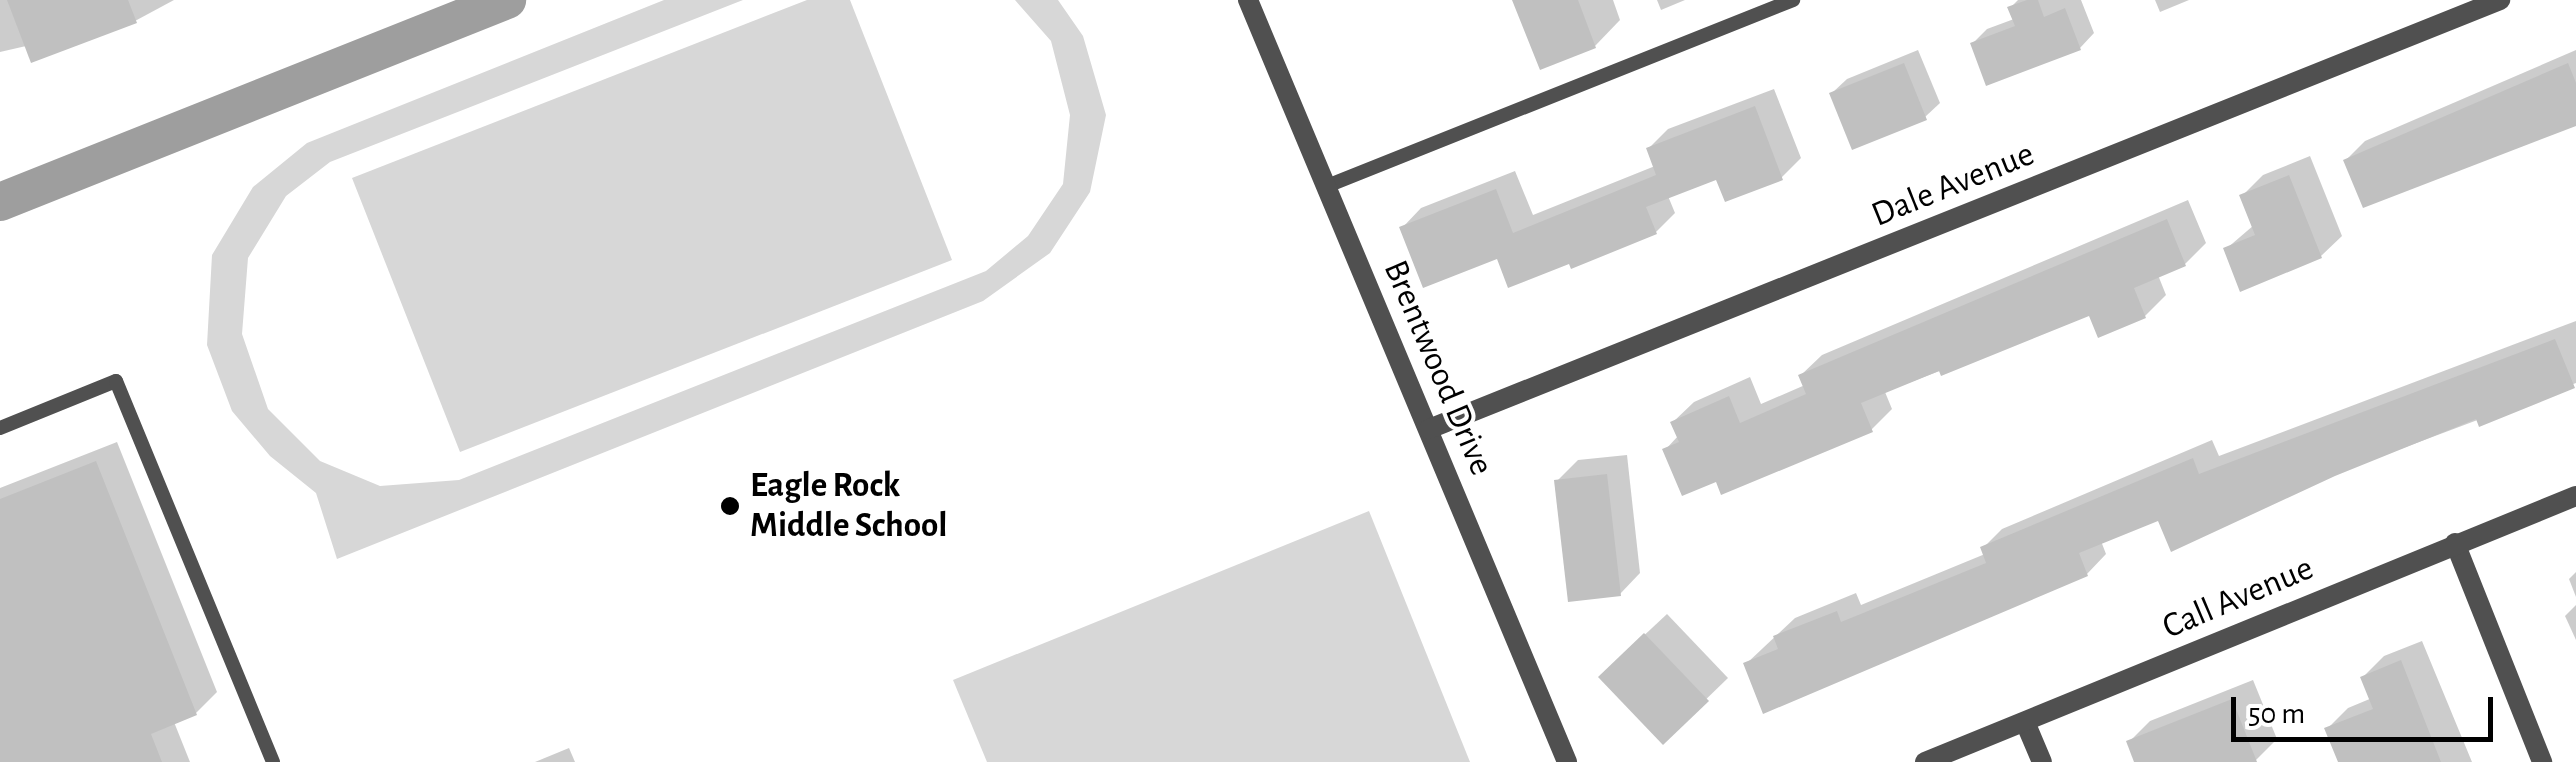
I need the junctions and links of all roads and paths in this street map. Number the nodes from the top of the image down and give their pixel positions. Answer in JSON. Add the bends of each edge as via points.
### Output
{"nodes":[{"id":1,"x":1248,"y":0,"type":"edge"},
{"id":2,"x":1793,"y":0,"type":"edge"},
{"id":3,"x":2500,"y":0,"type":"edge"},
{"id":4,"x":1326,"y":186,"type":"junction"},
{"id":5,"x":0,"y":428,"type":"edge"},
{"id":6,"x":1429,"y":429,"type":"junction"},
{"id":7,"x":2576,"y":496,"type":"edge"},
{"id":8,"x":2455,"y":543,"type":"junction"},
{"id":9,"x":2026,"y":722,"type":"junction"},
{"id":10,"x":273,"y":762,"type":"edge"},
{"id":11,"x":1567,"y":762,"type":"edge"},
{"id":12,"x":1925,"y":762,"type":"edge"},
{"id":13,"x":2042,"y":762,"type":"edge"},
{"id":14,"x":2542,"y":762,"type":"edge"}],
"edges":[{"from":1,"to":4,"type":"street","name":"Brentwood Drive"},
{"from":2,"to":4,"type":"lane"},
{"from":3,"to":6,"type":"street","name":"Dale Avenue"},
{"from":4,"to":6,"type":"street","name":"Brentwood Drive"},
{"from":5,"to":10,"type":"lane","via":[[116,380]]},
{"from":6,"to":11,"type":"street","name":"Brentwood Drive"},
{"from":7,"to":8,"type":"street","name":"Call Avenue"},
{"from":8,"to":9,"type":"street","name":"Call Avenue"},
{"from":8,"to":14,"type":"street"},
{"from":9,"to":12,"type":"street","name":"Call Avenue"},
{"from":9,"to":13,"type":"street"}]}
